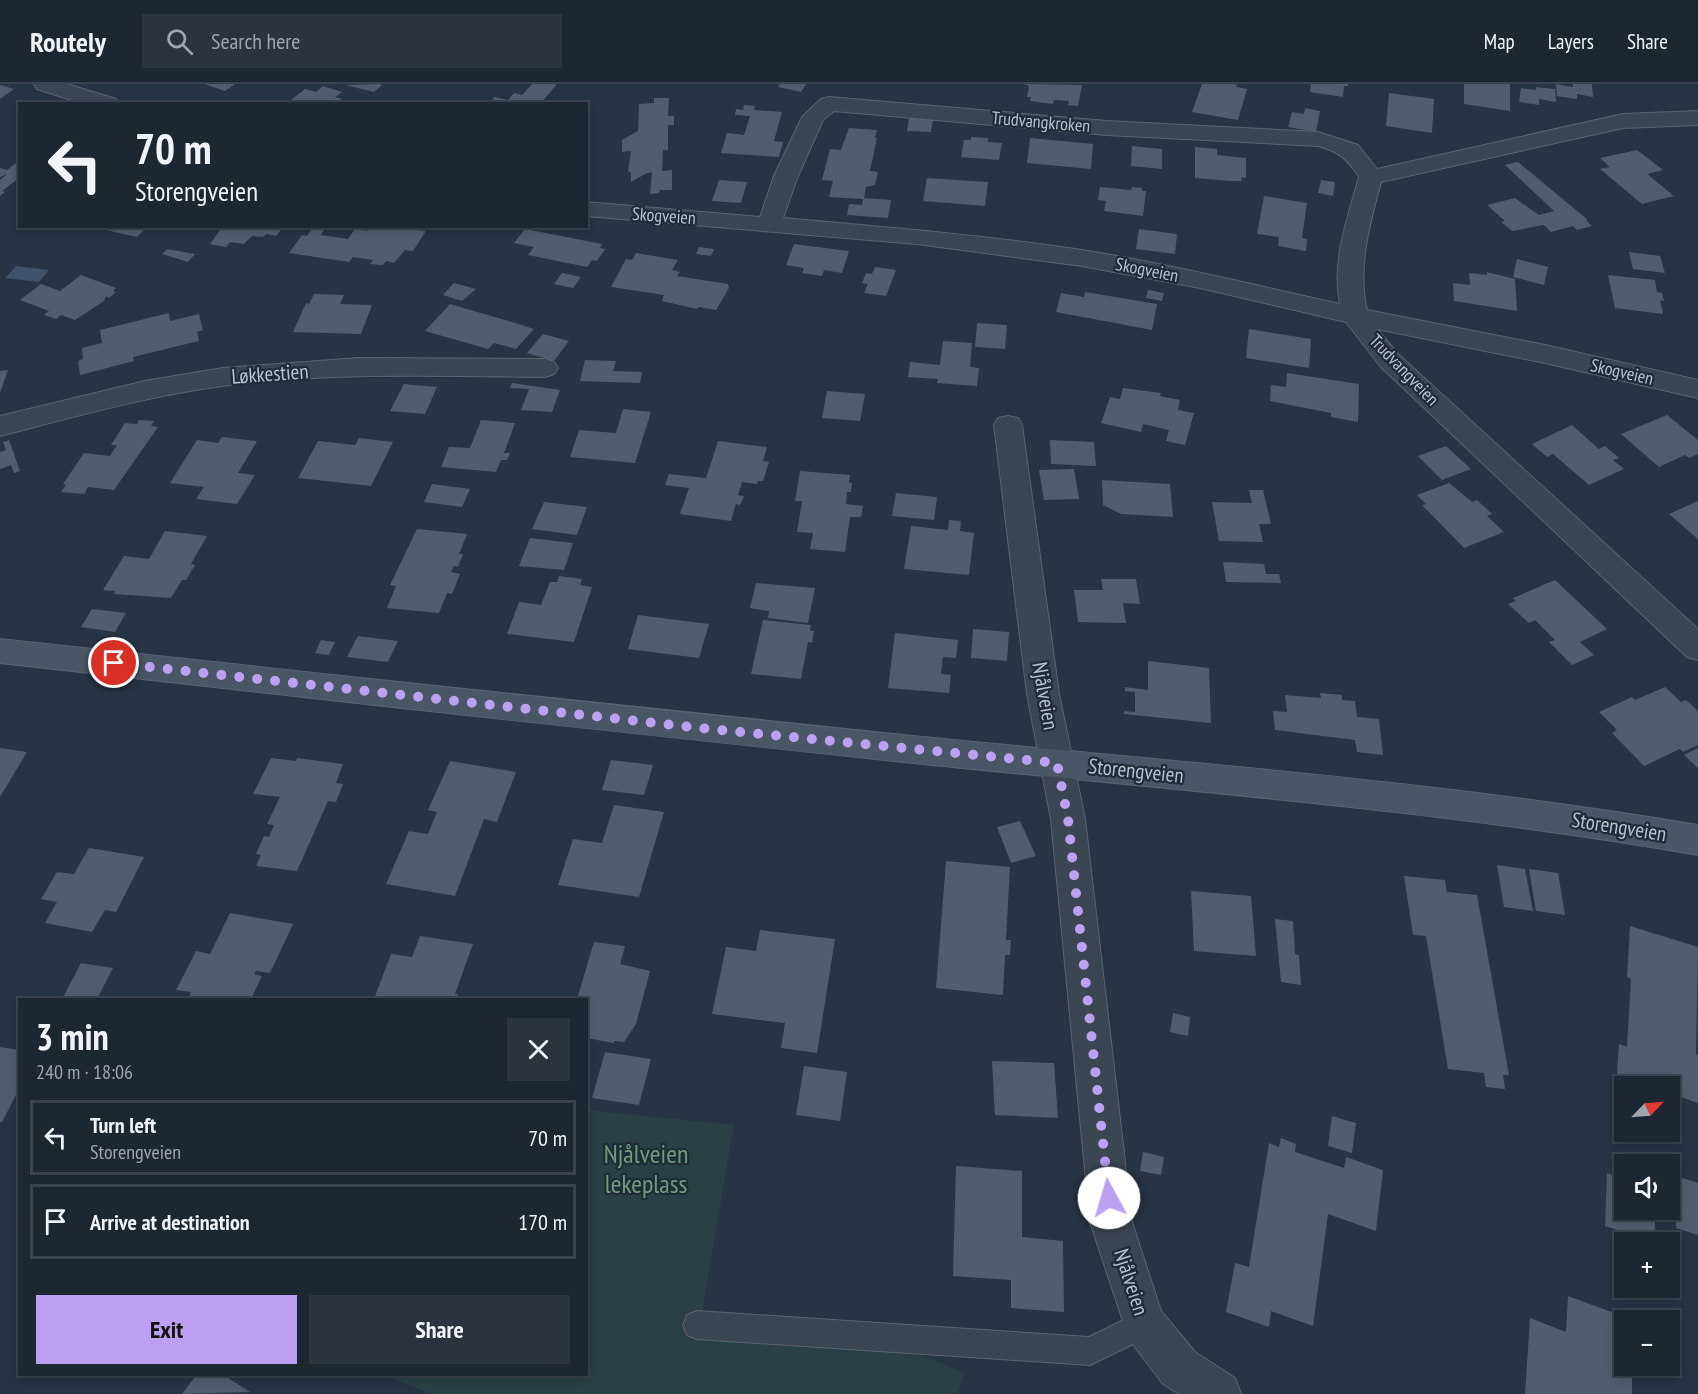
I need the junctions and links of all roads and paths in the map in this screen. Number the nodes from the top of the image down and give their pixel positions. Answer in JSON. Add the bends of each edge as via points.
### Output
{"nodes":[{"id":1,"x":45,"y":84,"type":"edge"},
{"id":2,"x":102,"y":102,"type":"edge"},
{"id":3,"x":1698,"y":118,"type":"edge"},
{"id":4,"x":1371,"y":177,"type":"junction"},
{"id":5,"x":588,"y":209,"type":"edge"},
{"id":6,"x":770,"y":223,"type":"junction"},
{"id":7,"x":1355,"y":316,"type":"junction"},
{"id":8,"x":545,"y":368,"type":"dead end"},
{"id":9,"x":1698,"y":389,"type":"edge"},
{"id":10,"x":1008,"y":425,"type":"dead end"},
{"id":11,"x":0,"y":426,"type":"edge"},
{"id":12,"x":1698,"y":648,"type":"edge"},
{"id":13,"x":0,"y":651,"type":"edge"},
{"id":14,"x":1057,"y":763,"type":"junction"},
{"id":15,"x":1698,"y":840,"type":"edge"},
{"id":16,"x":1144,"y":1324,"type":"junction"},
{"id":17,"x":697,"y":1325,"type":"dead end"},
{"id":18,"x":1219,"y":1394,"type":"edge"}],
"edges":[{"from":1,"to":2,"type":"street"},
{"from":3,"to":4,"type":"street","via":[[1623,121]]},
{"from":4,"to":6,"type":"street","name":"Trudvangkroken","via":[[1357,154],[1347,146],[1318,139],[1107,128],[829,104],[813,117]]},
{"from":4,"to":7,"type":"street","name":"Trudvangveien","via":[[1358,225],[1351,277]]},
{"from":5,"to":6,"type":"street","name":"Skogveien"},
{"from":6,"to":7,"type":"street","name":"Skogveien","via":[[999,245],[1082,258]]},
{"from":7,"to":9,"type":"street","name":"Skogveien"},
{"from":7,"to":12,"type":"street","name":"Trudvangveien","via":[[1389,360]]},
{"from":8,"to":11,"type":"street","name":"Løkkestien","via":[[359,367],[223,377],[145,390]]},
{"from":10,"to":14,"type":"street","name":"Njålveien","via":[[1043,694]]},
{"from":13,"to":14,"type":"main road","name":"Storengveien"},
{"from":14,"to":15,"type":"main road","name":"Storengveien","via":[[1415,800]]},
{"from":14,"to":16,"type":"street","name":"Njålveien","via":[[1068,819],[1112,1222]]},
{"from":16,"to":17,"type":"lane","via":[[1090,1351]]},
{"from":16,"to":18,"type":"street","name":"Njålveien","via":[[1179,1368]]}]}
